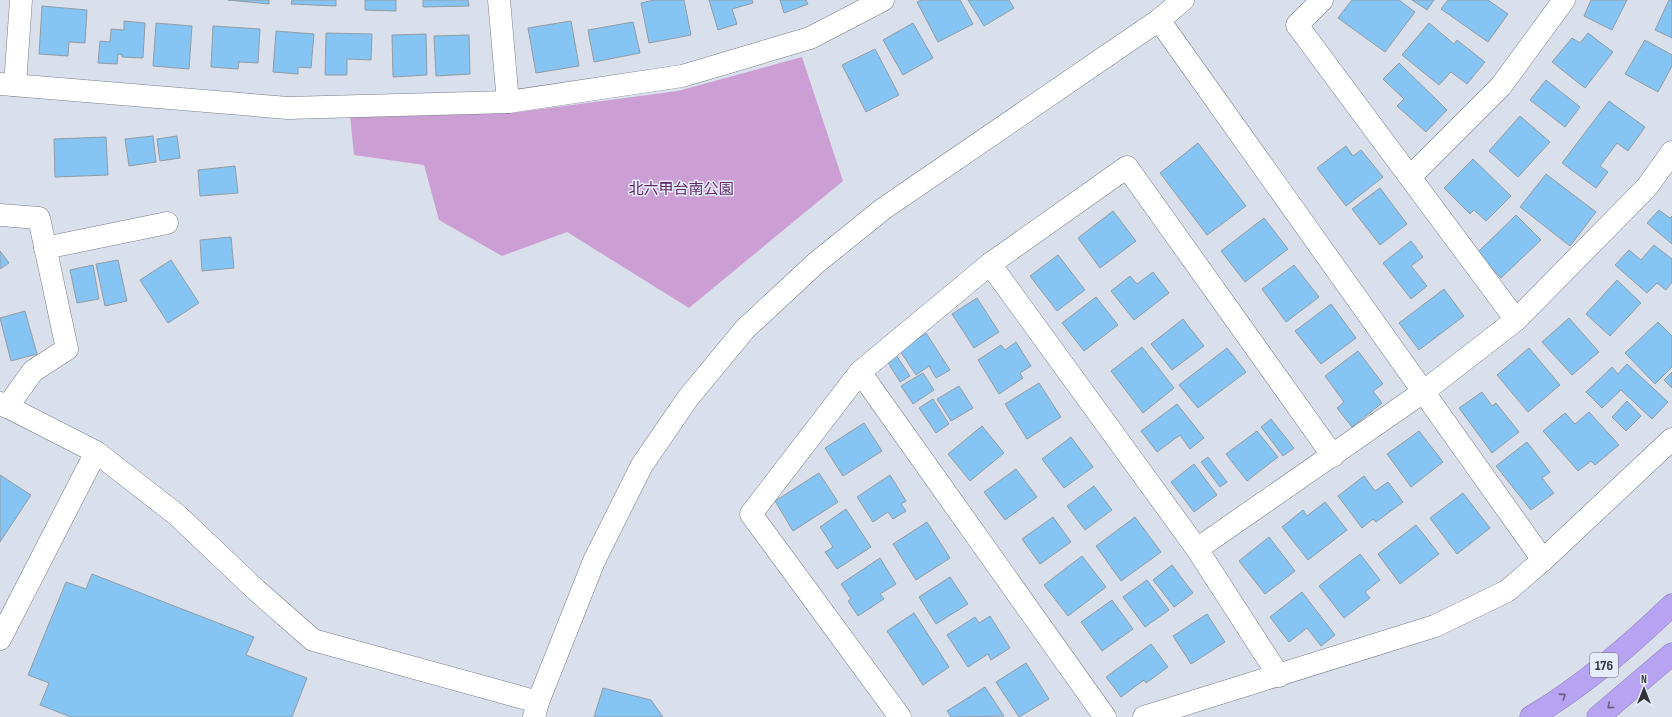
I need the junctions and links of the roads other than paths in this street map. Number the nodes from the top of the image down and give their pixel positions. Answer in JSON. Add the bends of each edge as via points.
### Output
{"nodes":[{"id":1,"x":21,"y":0,"type":"edge"},
{"id":2,"x":499,"y":0,"type":"edge"},
{"id":3,"x":883,"y":0,"type":"edge"},
{"id":4,"x":1183,"y":0,"type":"edge"},
{"id":5,"x":1322,"y":0,"type":"edge"},
{"id":6,"x":1564,"y":0,"type":"edge"},
{"id":7,"x":1159,"y":20,"type":"junction"},
{"id":8,"x":8,"y":85,"type":"edge"},
{"id":9,"x":508,"y":102,"type":"junction"},
{"id":10,"x":1672,"y":152,"type":"edge"},
{"id":11,"x":1410,"y":177,"type":"junction"},
{"id":12,"x":0,"y":215,"type":"edge"},
{"id":13,"x":167,"y":223,"type":"dead end"},
{"id":14,"x":45,"y":248,"type":"junction"},
{"id":15,"x":990,"y":264,"type":"junction"},
{"id":16,"x":1516,"y":320,"type":"junction"},
{"id":17,"x":860,"y":372,"type":"junction"},
{"id":18,"x":1423,"y":392,"type":"junction"},
{"id":19,"x":4,"y":405,"type":"edge"},
{"id":20,"x":1672,"y":439,"type":"edge"},
{"id":21,"x":96,"y":452,"type":"junction"},
{"id":22,"x":1332,"y":456,"type":"junction"},
{"id":23,"x":1197,"y":549,"type":"junction"},
{"id":24,"x":1543,"y":560,"type":"junction"},
{"id":25,"x":1672,"y":605,"type":"edge"},
{"id":26,"x":0,"y":639,"type":"edge"},
{"id":27,"x":1672,"y":654,"type":"edge"},
{"id":28,"x":1279,"y":676,"type":"junction"},
{"id":29,"x":536,"y":710,"type":"edge"},
{"id":30,"x":900,"y":717,"type":"edge"},
{"id":31,"x":1105,"y":717,"type":"edge"},
{"id":32,"x":1144,"y":717,"type":"edge"},
{"id":33,"x":1530,"y":717,"type":"edge"},
{"id":34,"x":1598,"y":717,"type":"edge"}],
"edges":[{"from":1,"to":8,"type":"street"},
{"from":2,"to":9,"type":"street"},
{"from":3,"to":9,"type":"street","via":[[810,38],[682,76]]},
{"from":4,"to":7,"type":"street"},
{"from":5,"to":11,"type":"street","via":[[1297,25]]},
{"from":6,"to":11,"type":"street","via":[[1501,86]]},
{"from":7,"to":18,"type":"street"},
{"from":7,"to":29,"type":"street","via":[[883,209],[816,263],[744,329],[688,398],[642,465],[594,561]]},
{"from":8,"to":9,"type":"street","via":[[288,108]]},
{"from":10,"to":16,"type":"street","via":[[1648,187]]},
{"from":11,"to":16,"type":"street"},
{"from":12,"to":14,"type":"street","via":[[39,218]]},
{"from":13,"to":14,"type":"street"},
{"from":14,"to":19,"type":"street","via":[[67,349],[33,371]]},
{"from":15,"to":17,"type":"street"},
{"from":15,"to":22,"type":"street","via":[[1127,167]]},
{"from":15,"to":23,"type":"street"},
{"from":16,"to":18,"type":"street"},
{"from":17,"to":30,"type":"street","via":[[751,514]]},
{"from":17,"to":31,"type":"street"},
{"from":18,"to":22,"type":"street"},
{"from":18,"to":24,"type":"street"},
{"from":19,"to":21,"type":"street"},
{"from":20,"to":24,"type":"street"},
{"from":21,"to":26,"type":"street"},
{"from":21,"to":29,"type":"street","via":[[177,515],[313,640]]},
{"from":22,"to":23,"type":"street"},
{"from":23,"to":28,"type":"street"},
{"from":24,"to":28,"type":"street","via":[[1507,591],[1435,626]]},
{"from":33,"to":25,"type":"highway","number":"176","one_way":true,"via":[[1583,683]]},
{"from":27,"to":34,"type":"highway","number":"176","one_way":true},
{"from":28,"to":32,"type":"street"}]}
